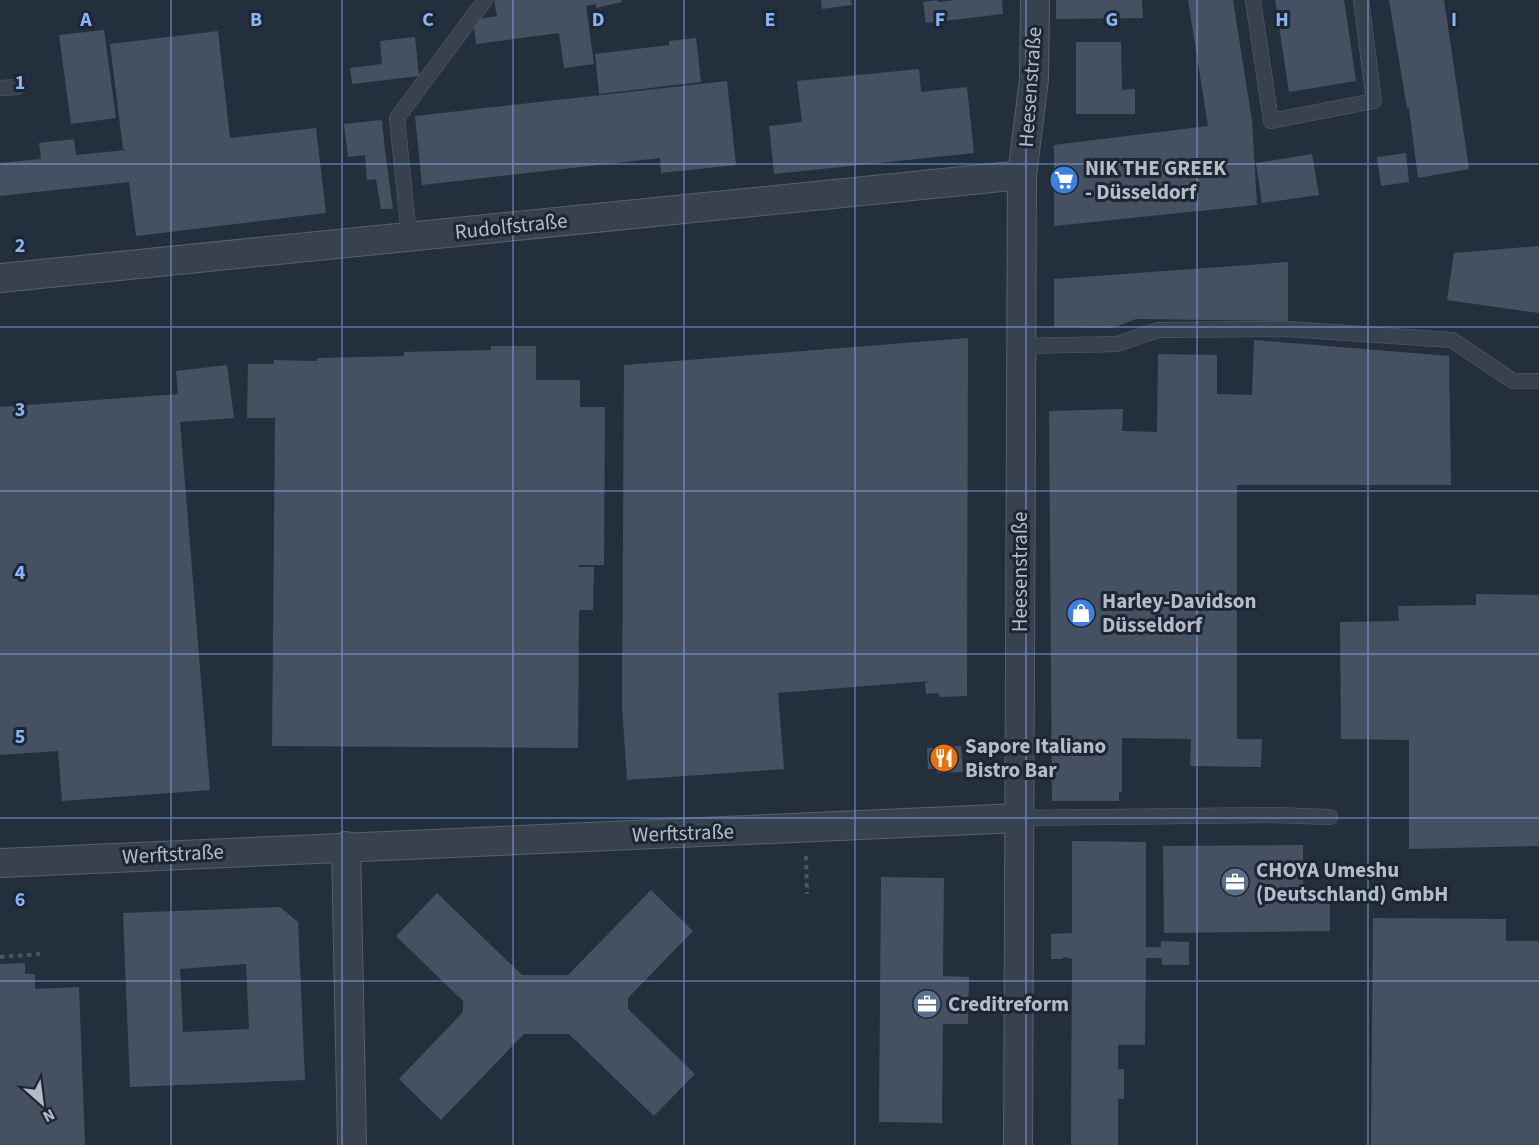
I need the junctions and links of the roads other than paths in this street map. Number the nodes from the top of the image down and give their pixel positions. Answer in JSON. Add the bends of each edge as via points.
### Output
{"nodes":[{"id":1,"x":485,"y":0,"type":"edge"},
{"id":2,"x":1035,"y":0,"type":"edge"},
{"id":3,"x":1253,"y":0,"type":"edge"},
{"id":4,"x":1361,"y":0,"type":"edge"},
{"id":5,"x":17,"y":87,"type":"dead end"},
{"id":6,"x":0,"y":88,"type":"edge"},
{"id":7,"x":1022,"y":175,"type":"junction"},
{"id":8,"x":409,"y":236,"type":"junction"},
{"id":9,"x":0,"y":278,"type":"edge"},
{"id":10,"x":1021,"y":346,"type":"junction"},
{"id":11,"x":1539,"y":381,"type":"edge"},
{"id":12,"x":1330,"y":817,"type":"dead end"},
{"id":13,"x":1020,"y":818,"type":"junction"},
{"id":14,"x":346,"y":846,"type":"junction"},
{"id":15,"x":0,"y":863,"type":"edge"},
{"id":16,"x":352,"y":1145,"type":"edge"},
{"id":17,"x":1018,"y":1145,"type":"edge"}],
"edges":[{"from":1,"to":8,"type":"lane","via":[[397,118]]},
{"from":2,"to":7,"type":"street","name":"Heesenstraße","via":[[1035,79]]},
{"from":3,"to":4,"type":"lane","via":[[1271,121],[1374,101]]},
{"from":5,"to":6,"type":"lane"},
{"from":7,"to":8,"type":"street","name":"Rudolfstraße"},
{"from":7,"to":10,"type":"street","name":"Heesenstraße"},
{"from":8,"to":9,"type":"street","name":"Rudolfstraße"},
{"from":10,"to":11,"type":"lane","via":[[1117,344],[1158,330],[1288,329],[1452,340],[1514,381]]},
{"from":10,"to":13,"type":"street","name":"Heesenstraße"},
{"from":12,"to":13,"type":"lane"},
{"from":13,"to":14,"type":"street","name":"Werftstraße"},
{"from":13,"to":17,"type":"street","name":"Heesenstraße"},
{"from":14,"to":15,"type":"street","name":"Werftstraße"},
{"from":14,"to":16,"type":"street"}]}
